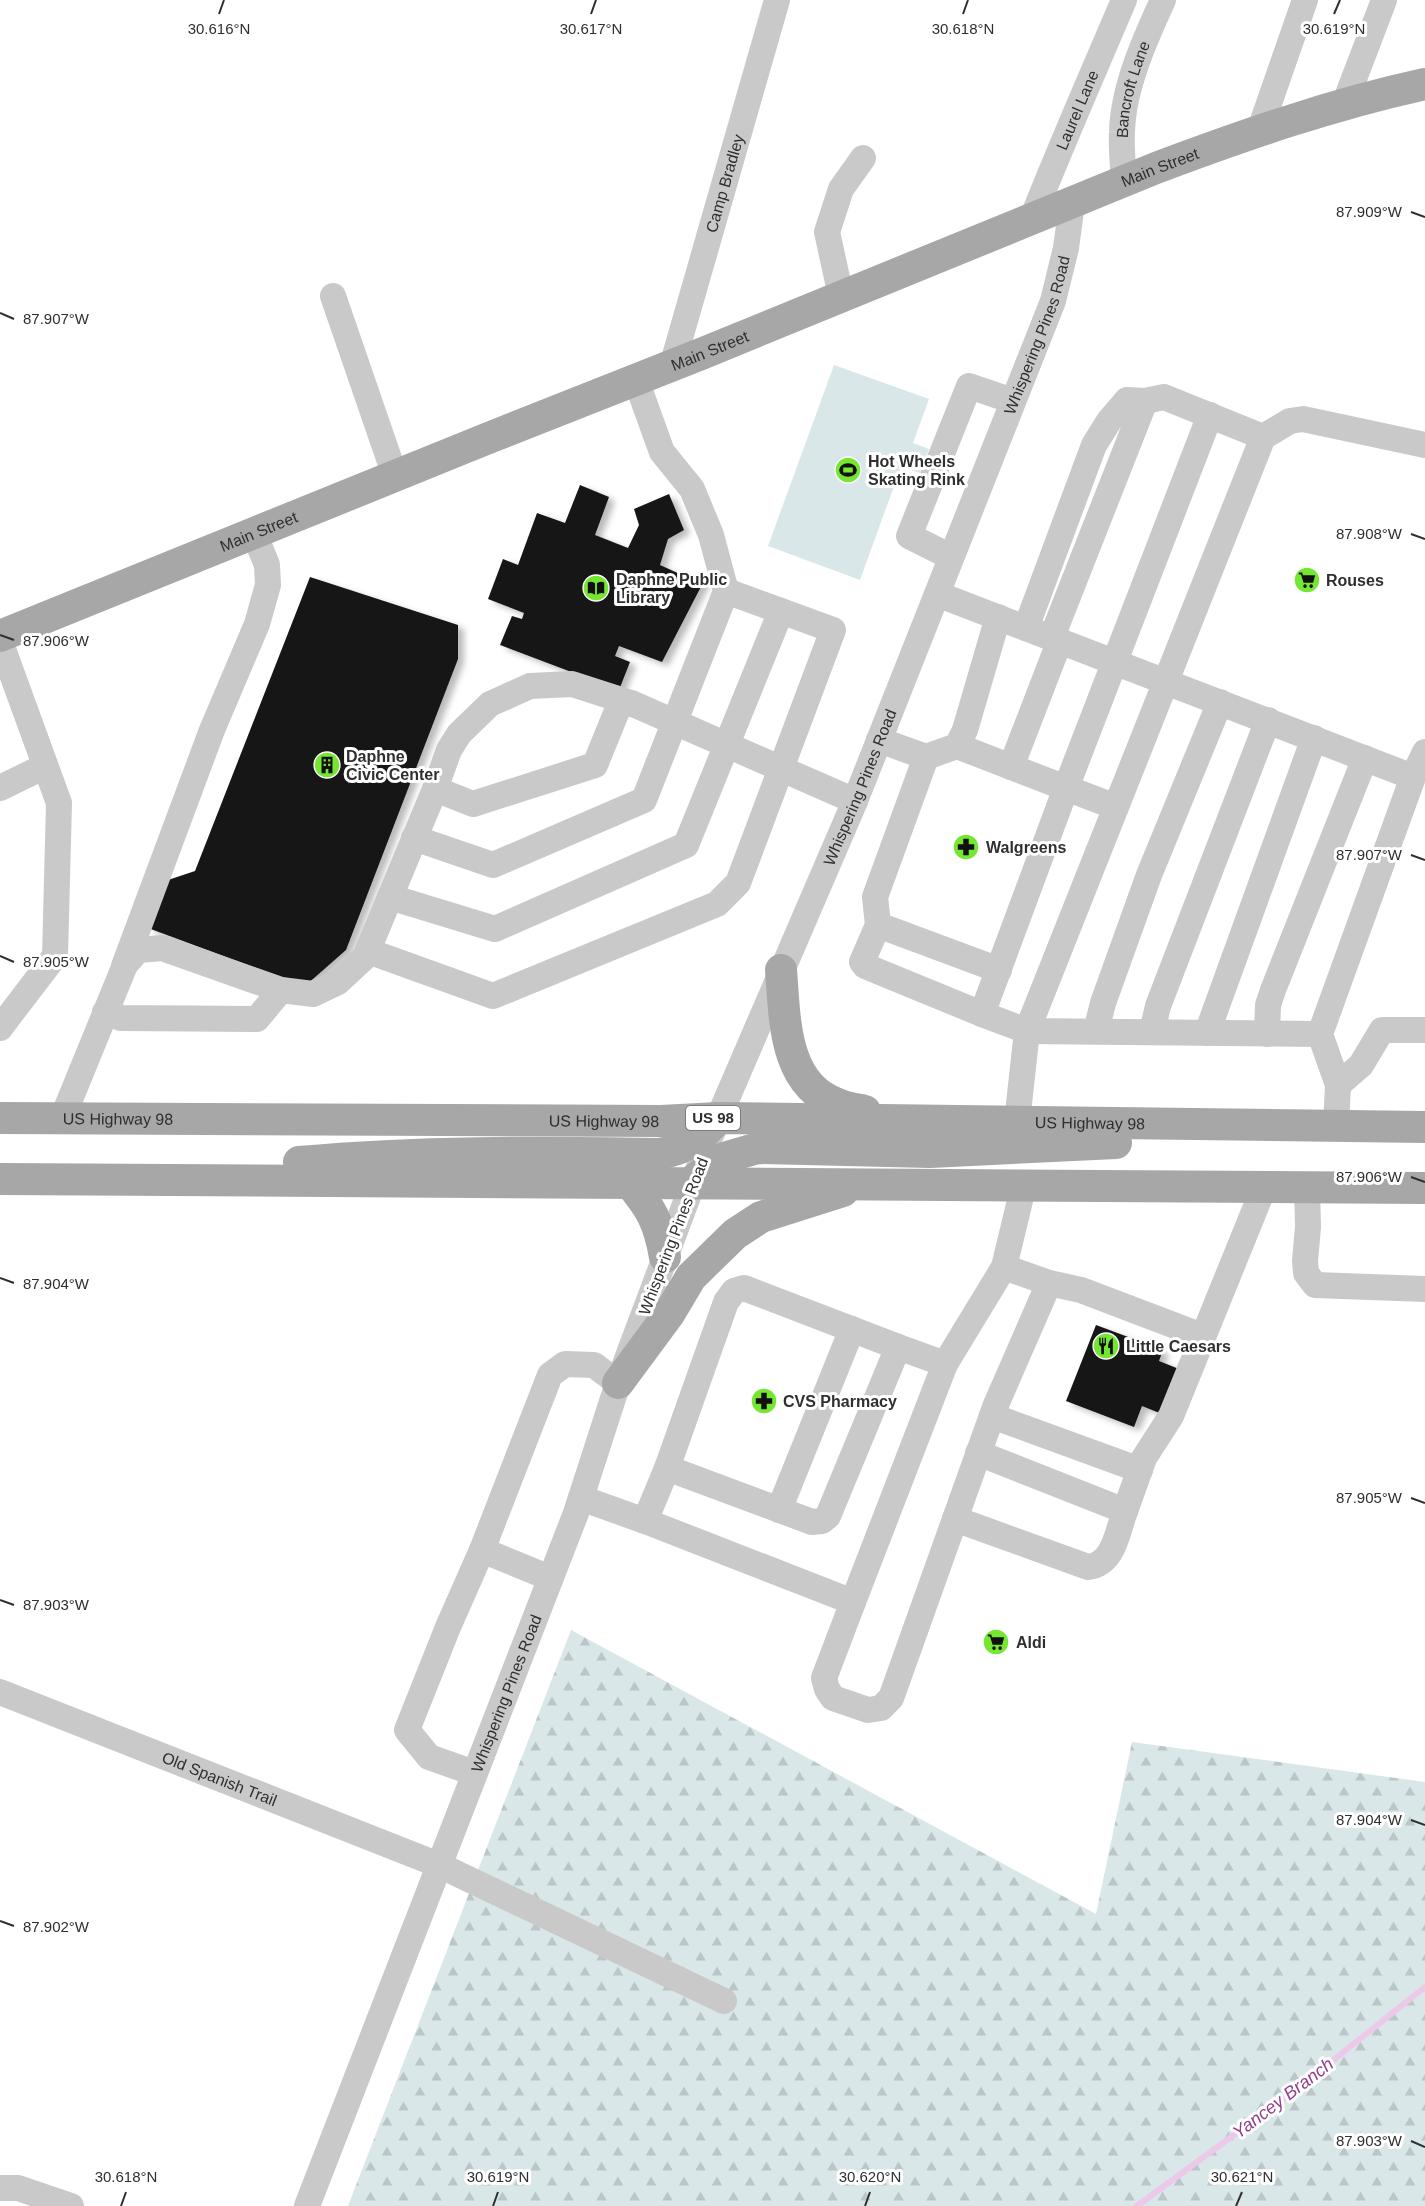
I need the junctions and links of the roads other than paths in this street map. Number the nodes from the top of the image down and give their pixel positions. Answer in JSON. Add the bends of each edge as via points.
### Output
{"nodes":[{"id":1,"x":777,"y":0,"type":"edge"},
{"id":2,"x":1124,"y":0,"type":"edge"},
{"id":3,"x":1163,"y":0,"type":"edge"},
{"id":4,"x":1305,"y":0,"type":"edge"},
{"id":5,"x":1384,"y":0,"type":"edge"},
{"id":6,"x":1425,"y":84,"type":"edge"},
{"id":7,"x":1344,"y":105,"type":"junction"},
{"id":8,"x":1259,"y":132,"type":"junction"},
{"id":9,"x":863,"y":158,"type":"dead end"},
{"id":10,"x":1124,"y":182,"type":"junction"},
{"id":11,"x":1072,"y":203,"type":"junction"},
{"id":12,"x":1032,"y":219,"type":"junction"},
{"id":13,"x":333,"y":296,"type":"dead end"},
{"id":14,"x":841,"y":296,"type":"junction"},
{"id":15,"x":672,"y":366,"type":"junction"},
{"id":16,"x":636,"y":380,"type":"junction"},
{"id":17,"x":1013,"y":400,"type":"junction"},
{"id":18,"x":1145,"y":401,"type":"junction"},
{"id":19,"x":1210,"y":415,"type":"junction"},
{"id":20,"x":1263,"y":437,"type":"junction"},
{"id":21,"x":1425,"y":445,"type":"edge"},
{"id":22,"x":395,"y":476,"type":"junction"},
{"id":23,"x":255,"y":533,"type":"junction"},
{"id":24,"x":951,"y":557,"type":"junction"},
{"id":25,"x":726,"y":591,"type":"junction"},
{"id":26,"x":937,"y":594,"type":"junction"},
{"id":27,"x":781,"y":611,"type":"junction"},
{"id":28,"x":998,"y":617,"type":"junction"},
{"id":29,"x":1026,"y":628,"type":"junction"},
{"id":30,"x":0,"y":639,"type":"edge"},
{"id":31,"x":1056,"y":639,"type":"junction"},
{"id":32,"x":1116,"y":661,"type":"junction"},
{"id":33,"x":1166,"y":681,"type":"junction"},
{"id":34,"x":1220,"y":702,"type":"junction"},
{"id":35,"x":631,"y":703,"type":"junction"},
{"id":36,"x":1268,"y":720,"type":"junction"},
{"id":37,"x":674,"y":722,"type":"junction"},
{"id":38,"x":1314,"y":738,"type":"junction"},
{"id":39,"x":879,"y":740,"type":"junction"},
{"id":40,"x":728,"y":744,"type":"junction"},
{"id":41,"x":957,"y":746,"type":"junction"},
{"id":42,"x":1425,"y":752,"type":"edge"},
{"id":43,"x":926,"y":757,"type":"junction"},
{"id":44,"x":1365,"y":758,"type":"junction"},
{"id":45,"x":45,"y":766,"type":"junction"},
{"id":46,"x":1011,"y":767,"type":"junction"},
{"id":47,"x":780,"y":768,"type":"junction"},
{"id":48,"x":1413,"y":777,"type":"junction"},
{"id":49,"x":0,"y":788,"type":"edge"},
{"id":50,"x":1066,"y":788,"type":"junction"},
{"id":51,"x":435,"y":789,"type":"junction"},
{"id":52,"x":855,"y":801,"type":"junction"},
{"id":53,"x":1116,"y":807,"type":"junction"},
{"id":54,"x":414,"y":838,"type":"junction"},
{"id":55,"x":390,"y":897,"type":"junction"},
{"id":56,"x":878,"y":925,"type":"junction"},
{"id":57,"x":368,"y":951,"type":"junction"},
{"id":58,"x":124,"y":967,"type":"junction"},
{"id":59,"x":782,"y":970,"type":"junction"},
{"id":60,"x":999,"y":970,"type":"junction"},
{"id":61,"x":281,"y":990,"type":"junction"},
{"id":62,"x":105,"y":1012,"type":"junction"},
{"id":63,"x":982,"y":1014,"type":"junction"},
{"id":64,"x":0,"y":1028,"type":"edge"},
{"id":65,"x":1425,"y":1030,"type":"edge"},
{"id":66,"x":1027,"y":1031,"type":"junction"},
{"id":67,"x":1096,"y":1031,"type":"junction"},
{"id":68,"x":1152,"y":1032,"type":"junction"},
{"id":69,"x":1207,"y":1033,"type":"junction"},
{"id":70,"x":1267,"y":1034,"type":"junction"},
{"id":71,"x":1320,"y":1034,"type":"junction"},
{"id":72,"x":1338,"y":1085,"type":"junction"},
{"id":73,"x":0,"y":1118,"type":"edge"},
{"id":74,"x":718,"y":1118,"type":"junction"},
{"id":75,"x":62,"y":1119,"type":"junction"},
{"id":76,"x":907,"y":1121,"type":"junction"},
{"id":77,"x":1017,"y":1122,"type":"junction"},
{"id":78,"x":1220,"y":1124,"type":"junction"},
{"id":79,"x":1336,"y":1125,"type":"junction"},
{"id":80,"x":1425,"y":1128,"type":"edge"},
{"id":81,"x":0,"y":1179,"type":"edge"},
{"id":82,"x":164,"y":1179,"type":"junction"},
{"id":83,"x":693,"y":1181,"type":"junction"},
{"id":84,"x":629,"y":1182,"type":"junction"},
{"id":85,"x":870,"y":1183,"type":"junction"},
{"id":86,"x":1024,"y":1184,"type":"junction"},
{"id":87,"x":1264,"y":1186,"type":"junction"},
{"id":88,"x":1307,"y":1187,"type":"junction"},
{"id":89,"x":1425,"y":1188,"type":"edge"},
{"id":90,"x":665,"y":1257,"type":"junction"},
{"id":91,"x":1004,"y":1267,"type":"junction"},
{"id":92,"x":1049,"y":1283,"type":"junction"},
{"id":93,"x":1425,"y":1289,"type":"edge"},
{"id":94,"x":852,"y":1329,"type":"junction"},
{"id":95,"x":1202,"y":1336,"type":"junction"},
{"id":96,"x":898,"y":1347,"type":"junction"},
{"id":97,"x":945,"y":1364,"type":"junction"},
{"id":98,"x":618,"y":1383,"type":"junction"},
{"id":99,"x":992,"y":1416,"type":"junction"},
{"id":100,"x":978,"y":1453,"type":"junction"},
{"id":101,"x":667,"y":1468,"type":"junction"},
{"id":102,"x":1140,"y":1470,"type":"junction"},
{"id":103,"x":581,"y":1498,"type":"junction"},
{"id":104,"x":779,"y":1510,"type":"junction"},
{"id":105,"x":1125,"y":1511,"type":"junction"},
{"id":106,"x":955,"y":1520,"type":"junction"},
{"id":107,"x":645,"y":1521,"type":"junction"},
{"id":108,"x":482,"y":1550,"type":"junction"},
{"id":109,"x":550,"y":1578,"type":"junction"},
{"id":110,"x":853,"y":1602,"type":"junction"},
{"id":111,"x":0,"y":1692,"type":"edge"},
{"id":112,"x":474,"y":1773,"type":"junction"},
{"id":113,"x":439,"y":1865,"type":"junction"},
{"id":114,"x":724,"y":2001,"type":"dead end"},
{"id":115,"x":0,"y":2188,"type":"edge"},
{"id":116,"x":71,"y":2206,"type":"edge"},
{"id":117,"x":307,"y":2206,"type":"edge"}],
"edges":[{"from":1,"to":15,"type":"street","name":"Camp Bradley"},
{"from":2,"to":12,"type":"street","name":"Laurel Lane"},
{"from":3,"to":10,"type":"street","name":"Bancroft Lane","via":[[1143,44],[1131,86],[1122,129]]},
{"from":4,"to":8,"type":"street"},
{"from":5,"to":7,"type":"street"},
{"from":6,"to":7,"type":"main road","name":"Main Street"},
{"from":7,"to":8,"type":"main road","name":"Main Street"},
{"from":8,"to":10,"type":"main road","name":"Main Street"},
{"from":9,"to":14,"type":"street","via":[[841,189],[827,232]]},
{"from":10,"to":11,"type":"main road","name":"Main Street"},
{"from":11,"to":12,"type":"main road","name":"Main Street"},
{"from":11,"to":17,"type":"street","name":"Whispering Pines Road","via":[[1053,301]]},
{"from":12,"to":14,"type":"main road","name":"Main Street"},
{"from":13,"to":22,"type":"street"},
{"from":14,"to":15,"type":"main road","name":"Main Street"},
{"from":15,"to":16,"type":"main road","name":"Main Street"},
{"from":16,"to":22,"type":"main road","name":"Main Street"},
{"from":16,"to":25,"type":"street","via":[[662,452],[692,489],[711,535]]},
{"from":17,"to":24,"type":"street","name":"Whispering Pines Road"},
{"from":17,"to":24,"type":"street","via":[[969,386],[909,536]]},
{"from":18,"to":19,"type":"street","via":[[1164,397]]},
{"from":18,"to":29,"type":"street","via":[[1128,400],[1094,446]]},
{"from":18,"to":31,"type":"street"},
{"from":19,"to":20,"type":"street"},
{"from":19,"to":32,"type":"street"},
{"from":20,"to":21,"type":"street","via":[[1280,425],[1303,420]]},
{"from":20,"to":33,"type":"street"},
{"from":22,"to":23,"type":"main road","name":"Main Street"},
{"from":23,"to":30,"type":"main road","name":"Main Street"},
{"from":23,"to":58,"type":"street","via":[[267,565],[268,585],[257,624],[212,730]]},
{"from":24,"to":26,"type":"street","name":"Whispering Pines Road"},
{"from":25,"to":27,"type":"street"},
{"from":25,"to":37,"type":"street"},
{"from":26,"to":28,"type":"street"},
{"from":26,"to":39,"type":"street","name":"Whispering Pines Road"},
{"from":27,"to":40,"type":"street"},
{"from":27,"to":47,"type":"street","via":[[833,630]]},
{"from":28,"to":29,"type":"street"},
{"from":28,"to":41,"type":"street"},
{"from":29,"to":31,"type":"street"},
{"from":30,"to":45,"type":"street"},
{"from":31,"to":32,"type":"street"},
{"from":31,"to":46,"type":"street"},
{"from":32,"to":33,"type":"street"},
{"from":32,"to":50,"type":"street"},
{"from":33,"to":34,"type":"street"},
{"from":33,"to":53,"type":"street"},
{"from":34,"to":36,"type":"street"},
{"from":34,"to":67,"type":"street","via":[[1149,875],[1102,1003]]},
{"from":35,"to":37,"type":"street"},
{"from":35,"to":51,"type":"street","via":[[619,706],[595,765],[473,804]]},
{"from":35,"to":51,"type":"street","via":[[573,684],[530,686],[490,704],[459,734]]},
{"from":36,"to":38,"type":"street"},
{"from":36,"to":68,"type":"street","via":[[1158,1006]]},
{"from":37,"to":40,"type":"street"},
{"from":37,"to":54,"type":"street","via":[[644,800],[493,865]]},
{"from":38,"to":44,"type":"street"},
{"from":38,"to":69,"type":"street"},
{"from":39,"to":43,"type":"street"},
{"from":39,"to":52,"type":"street","name":"Whispering Pines Road"},
{"from":40,"to":47,"type":"street"},
{"from":40,"to":55,"type":"street","via":[[686,845],[495,929]]},
{"from":41,"to":43,"type":"street"},
{"from":41,"to":46,"type":"street"},
{"from":42,"to":48,"type":"street"},
{"from":43,"to":56,"type":"street","via":[[875,897]]},
{"from":44,"to":48,"type":"street"},
{"from":44,"to":70,"type":"street","via":[[1273,990]]},
{"from":45,"to":49,"type":"street"},
{"from":45,"to":64,"type":"street","via":[[59,803],[55,956]]},
{"from":46,"to":50,"type":"street"},
{"from":47,"to":52,"type":"street"},
{"from":47,"to":57,"type":"street","via":[[738,883],[717,904],[493,996]]},
{"from":48,"to":71,"type":"street"},
{"from":50,"to":53,"type":"street"},
{"from":50,"to":60,"type":"street"},
{"from":51,"to":54,"type":"street"},
{"from":52,"to":59,"type":"street","name":"Whispering Pines Road"},
{"from":53,"to":66,"type":"street"},
{"from":54,"to":55,"type":"street"},
{"from":55,"to":57,"type":"street"},
{"from":56,"to":60,"type":"street"},
{"from":56,"to":63,"type":"street","via":[[863,954],[865,966]]},
{"from":57,"to":61,"type":"street","via":[[338,982],[313,994]]},
{"from":58,"to":61,"type":"street","via":[[138,950],[162,948]]},
{"from":58,"to":62,"type":"street"},
{"from":59,"to":74,"type":"street","name":"Whispering Pines Road"},
{"from":59,"to":76,"type":"main road","via":[[785,1027],[791,1055],[815,1091],[836,1104]]},
{"from":60,"to":63,"type":"street"},
{"from":61,"to":62,"type":"street","via":[[257,1019],[121,1018]]},
{"from":62,"to":75,"type":"street"},
{"from":63,"to":66,"type":"street"},
{"from":65,"to":72,"type":"street","via":[[1382,1030],[1361,1065]]},
{"from":66,"to":67,"type":"street"},
{"from":66,"to":77,"type":"street"},
{"from":67,"to":68,"type":"street"},
{"from":68,"to":69,"type":"street"},
{"from":69,"to":70,"type":"street"},
{"from":70,"to":71,"type":"street"},
{"from":71,"to":72,"type":"street"},
{"from":72,"to":79,"type":"street"},
{"from":73,"to":75,"type":"main road","name":"US Highway 98","number":"US 98"},
{"from":74,"to":75,"type":"main road","name":"US Highway 98","number":"US 98"},
{"from":74,"to":76,"type":"main road","name":"US Highway 98","number":"US 98"},
{"from":74,"to":82,"type":"main road","via":[[700,1139],[681,1150],[659,1154],[395,1154],[268,1164]]},
{"from":74,"to":83,"type":"street","name":"Whispering Pines Road"},
{"from":76,"to":77,"type":"main road","name":"US Highway 98","number":"US 98"},
{"from":77,"to":78,"type":"main road","name":"US Highway 98","number":"US 98"},
{"from":78,"to":79,"type":"main road","name":"US Highway 98","number":"US 98"},
{"from":78,"to":83,"type":"main road","via":[[1111,1143],[930,1152],[758,1148],[720,1159]]},
{"from":79,"to":80,"type":"main road","name":"US Highway 98","number":"US 98"},
{"from":81,"to":82,"type":"main road"},
{"from":82,"to":84,"type":"main road"},
{"from":83,"to":84,"type":"main road"},
{"from":83,"to":85,"type":"main road"},
{"from":83,"to":90,"type":"street","name":"Whispering Pines Road"},
{"from":84,"to":90,"type":"main road","via":[[650,1207],[660,1229]]},
{"from":85,"to":86,"type":"main road"},
{"from":85,"to":98,"type":"main road","via":[[761,1217],[735,1234],[690,1278],[669,1314]]},
{"from":86,"to":87,"type":"main road"},
{"from":86,"to":91,"type":"street"},
{"from":87,"to":88,"type":"main road"},
{"from":87,"to":95,"type":"street"},
{"from":88,"to":89,"type":"main road"},
{"from":88,"to":93,"type":"street","via":[[1306,1273],[1316,1285]]},
{"from":90,"to":98,"type":"street","name":"Whispering Pines Road"},
{"from":91,"to":92,"type":"street"},
{"from":91,"to":97,"type":"street"},
{"from":92,"to":95,"type":"street","via":[[1081,1290]]},
{"from":92,"to":99,"type":"street"},
{"from":94,"to":96,"type":"street"},
{"from":94,"to":101,"type":"street","via":[[744,1288],[734,1291],[726,1302]]},
{"from":94,"to":104,"type":"street"},
{"from":95,"to":102,"type":"street","via":[[1171,1416]]},
{"from":96,"to":97,"type":"street"},
{"from":96,"to":104,"type":"street","via":[[828,1515],[822,1521],[812,1522]]},
{"from":97,"to":110,"type":"street"},
{"from":98,"to":103,"type":"street","name":"Whispering Pines Road"},
{"from":98,"to":108,"type":"street","via":[[594,1365],[565,1364],[550,1376]]},
{"from":99,"to":100,"type":"street"},
{"from":99,"to":102,"type":"street"},
{"from":100,"to":105,"type":"street"},
{"from":100,"to":106,"type":"street"},
{"from":101,"to":104,"type":"street"},
{"from":101,"to":107,"type":"street"},
{"from":102,"to":105,"type":"street"},
{"from":103,"to":107,"type":"street"},
{"from":103,"to":109,"type":"street","name":"Whispering Pines Road"},
{"from":105,"to":106,"type":"street","via":[[1108,1559],[1088,1567]]},
{"from":106,"to":110,"type":"street","via":[[891,1698],[880,1708],[868,1710],[833,1698],[824,1678]]},
{"from":107,"to":110,"type":"street"},
{"from":108,"to":109,"type":"street"},
{"from":108,"to":112,"type":"street","via":[[407,1730],[429,1757]]},
{"from":109,"to":112,"type":"street","name":"Whispering Pines Road"},
{"from":111,"to":113,"type":"street","name":"Old Spanish Trail"},
{"from":112,"to":113,"type":"street","name":"Whispering Pines Road"},
{"from":113,"to":114,"type":"street","name":"Old Spanish Trail"},
{"from":113,"to":117,"type":"street","name":"Whispering Pines Road"},
{"from":115,"to":116,"type":"street","via":[[18,2188]]}]}
